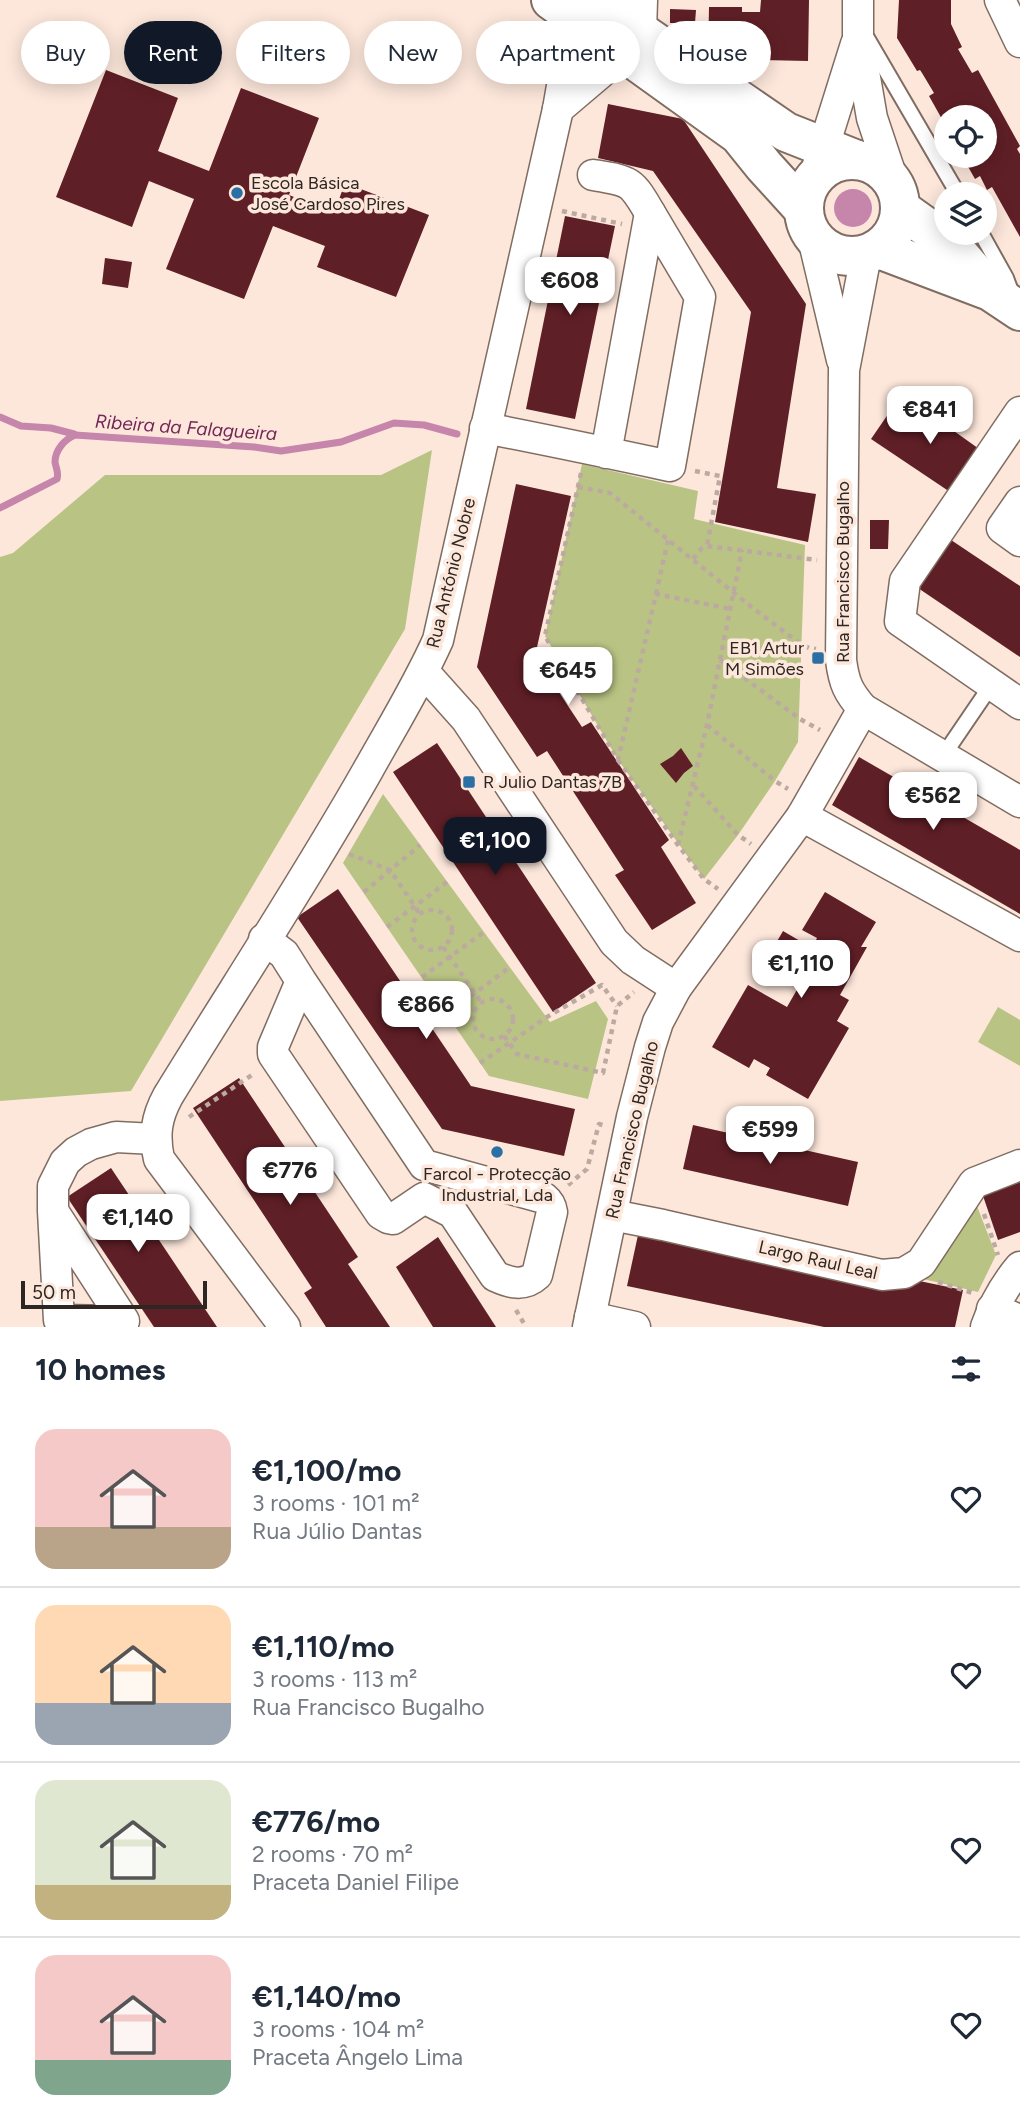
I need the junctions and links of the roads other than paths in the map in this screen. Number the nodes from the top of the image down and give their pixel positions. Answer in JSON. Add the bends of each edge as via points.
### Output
{"nodes":[{"id":1,"x":1000,"y":0,"type":"edge"},
{"id":2,"x":573,"y":6,"type":"edge"},
{"id":3,"x":616,"y":21,"type":"edge"},
{"id":4,"x":858,"y":22,"type":"edge"},
{"id":5,"x":640,"y":31,"type":"edge"},
{"id":6,"x":640,"y":32,"type":"edge"},
{"id":7,"x":1020,"y":42,"type":"edge"},
{"id":8,"x":582,"y":84,"type":"edge"},
{"id":9,"x":558,"y":109,"type":"junction"},
{"id":10,"x":593,"y":175,"type":"dead end"},
{"id":11,"x":951,"y":182,"type":"edge"},
{"id":12,"x":823,"y":187,"type":"junction"},
{"id":13,"x":897,"y":195,"type":"junction"},
{"id":14,"x":648,"y":221,"type":"junction"},
{"id":15,"x":988,"y":245,"type":"edge"},
{"id":16,"x":873,"y":252,"type":"junction"},
{"id":17,"x":1009,"y":303,"type":"edge"},
{"id":18,"x":844,"y":370,"type":"junction"},
{"id":19,"x":1020,"y":412,"type":"edge"},
{"id":20,"x":485,"y":428,"type":"junction"},
{"id":21,"x":596,"y":451,"type":"junction"},
{"id":22,"x":1020,"y":502,"type":"edge"},
{"id":23,"x":1020,"y":541,"type":"edge"},
{"id":24,"x":424,"y":672,"type":"junction"},
{"id":25,"x":992,"y":684,"type":"junction"},
{"id":26,"x":1020,"y":704,"type":"edge"},
{"id":27,"x":863,"y":709,"type":"junction"},
{"id":28,"x":943,"y":756,"type":"junction"},
{"id":29,"x":1020,"y":802,"type":"edge"},
{"id":30,"x":802,"y":816,"type":"junction"},
{"id":31,"x":1020,"y":936,"type":"edge"},
{"id":32,"x":264,"y":939,"type":"junction"},
{"id":33,"x":301,"y":981,"type":"junction"},
{"id":34,"x":665,"y":981,"type":"junction"},
{"id":35,"x":286,"y":1017,"type":"junction"},
{"id":36,"x":333,"y":1029,"type":"junction"},
{"id":37,"x":155,"y":1139,"type":"junction"},
{"id":38,"x":424,"y":1165,"type":"junction"},
{"id":39,"x":1020,"y":1165,"type":"edge"},
{"id":40,"x":424,"y":1198,"type":"junction"},
{"id":41,"x":53,"y":1211,"type":"dead end"},
{"id":42,"x":612,"y":1215,"type":"junction"},
{"id":43,"x":1001,"y":1297,"type":"edge"},
{"id":44,"x":1020,"y":1320,"type":"edge"},
{"id":45,"x":589,"y":1322,"type":"edge"},
{"id":46,"x":285,"y":1327,"type":"edge"},
{"id":47,"x":635,"y":1327,"type":"edge"}],
"edges":[{"from":1,"to":7,"type":"street"},
{"from":2,"to":3,"type":"street"},
{"from":2,"to":9,"type":"street","name":"Rua António Nobre"},
{"from":4,"to":11,"type":"lane"},
{"from":4,"to":12,"type":"street"},
{"from":4,"to":13,"type":"street","via":[[872,118]]},
{"from":5,"to":12,"type":"street","via":[[786,132]]},
{"from":6,"to":12,"type":"street","via":[[764,166]]},
{"from":8,"to":9,"type":"street"},
{"from":9,"to":20,"type":"street","name":"Rua António Nobre"},
{"from":10,"to":14,"type":"street","via":[[622,180],[636,189]]},
{"from":12,"to":13,"type":"street","via":[[871,163],[883,171]]},
{"from":12,"to":16,"type":"street","via":[[824,248],[852,257]]},
{"from":12,"to":18,"type":"street","name":"Rua Francisco Bugalho"},
{"from":13,"to":16,"type":"street","via":[[898,224],[891,238]]},
{"from":13,"to":17,"type":"street"},
{"from":14,"to":21,"type":"street"},
{"from":14,"to":21,"type":"street","via":[[700,297],[670,466]]},
{"from":15,"to":17,"type":"lane","via":[[1006,278]]},
{"from":16,"to":17,"type":"street"},
{"from":16,"to":18,"type":"street","name":"Rua Francisco Bugalho"},
{"from":18,"to":27,"type":"street","name":"Rua Francisco Bugalho","via":[[841,651],[844,680]]},
{"from":19,"to":25,"type":"street","via":[[905,581],[900,621]]},
{"from":20,"to":21,"type":"street"},
{"from":20,"to":24,"type":"street","name":"Rua António Nobre","via":[[438,640]]},
{"from":22,"to":23,"type":"street","via":[[1002,528]]},
{"from":24,"to":32,"type":"street","name":"Rua António Nobre","via":[[326,845]]},
{"from":24,"to":34,"type":"street","via":[[466,719],[614,942]]},
{"from":25,"to":26,"type":"street"},
{"from":25,"to":28,"type":"lane"},
{"from":27,"to":28,"type":"street"},
{"from":27,"to":30,"type":"street","name":"Rua Francisco Bugalho"},
{"from":28,"to":29,"type":"street"},
{"from":30,"to":31,"type":"street"},
{"from":30,"to":34,"type":"street","name":"Rua Francisco Bugalho"},
{"from":32,"to":33,"type":"street","via":[[284,954]]},
{"from":32,"to":37,"type":"street","name":"Rua António Nobre","via":[[160,1110]]},
{"from":33,"to":35,"type":"street"},
{"from":33,"to":36,"type":"street"},
{"from":34,"to":42,"type":"street","name":"Rua Francisco Bugalho"},
{"from":35,"to":36,"type":"street","via":[[310,1019]]},
{"from":35,"to":40,"type":"street","via":[[273,1054],[384,1217],[393,1219]]},
{"from":36,"to":38,"type":"street"},
{"from":37,"to":41,"type":"street","via":[[116,1137],[76,1152],[57,1174]]},
{"from":37,"to":46,"type":"street","via":[[159,1159]]},
{"from":38,"to":40,"type":"street","via":[[428,1180]]},
{"from":38,"to":40,"type":"street","via":[[548,1201],[552,1212],[537,1275],[526,1283],[495,1276],[453,1213]]},
{"from":39,"to":42,"type":"street","name":"Largo Raul Leal","via":[[974,1183],[921,1264],[904,1273],[883,1275]]},
{"from":42,"to":45,"type":"street","name":"Rua Francisco Bugalho"},
{"from":43,"to":44,"type":"street"},
{"from":45,"to":47,"type":"street"}]}
